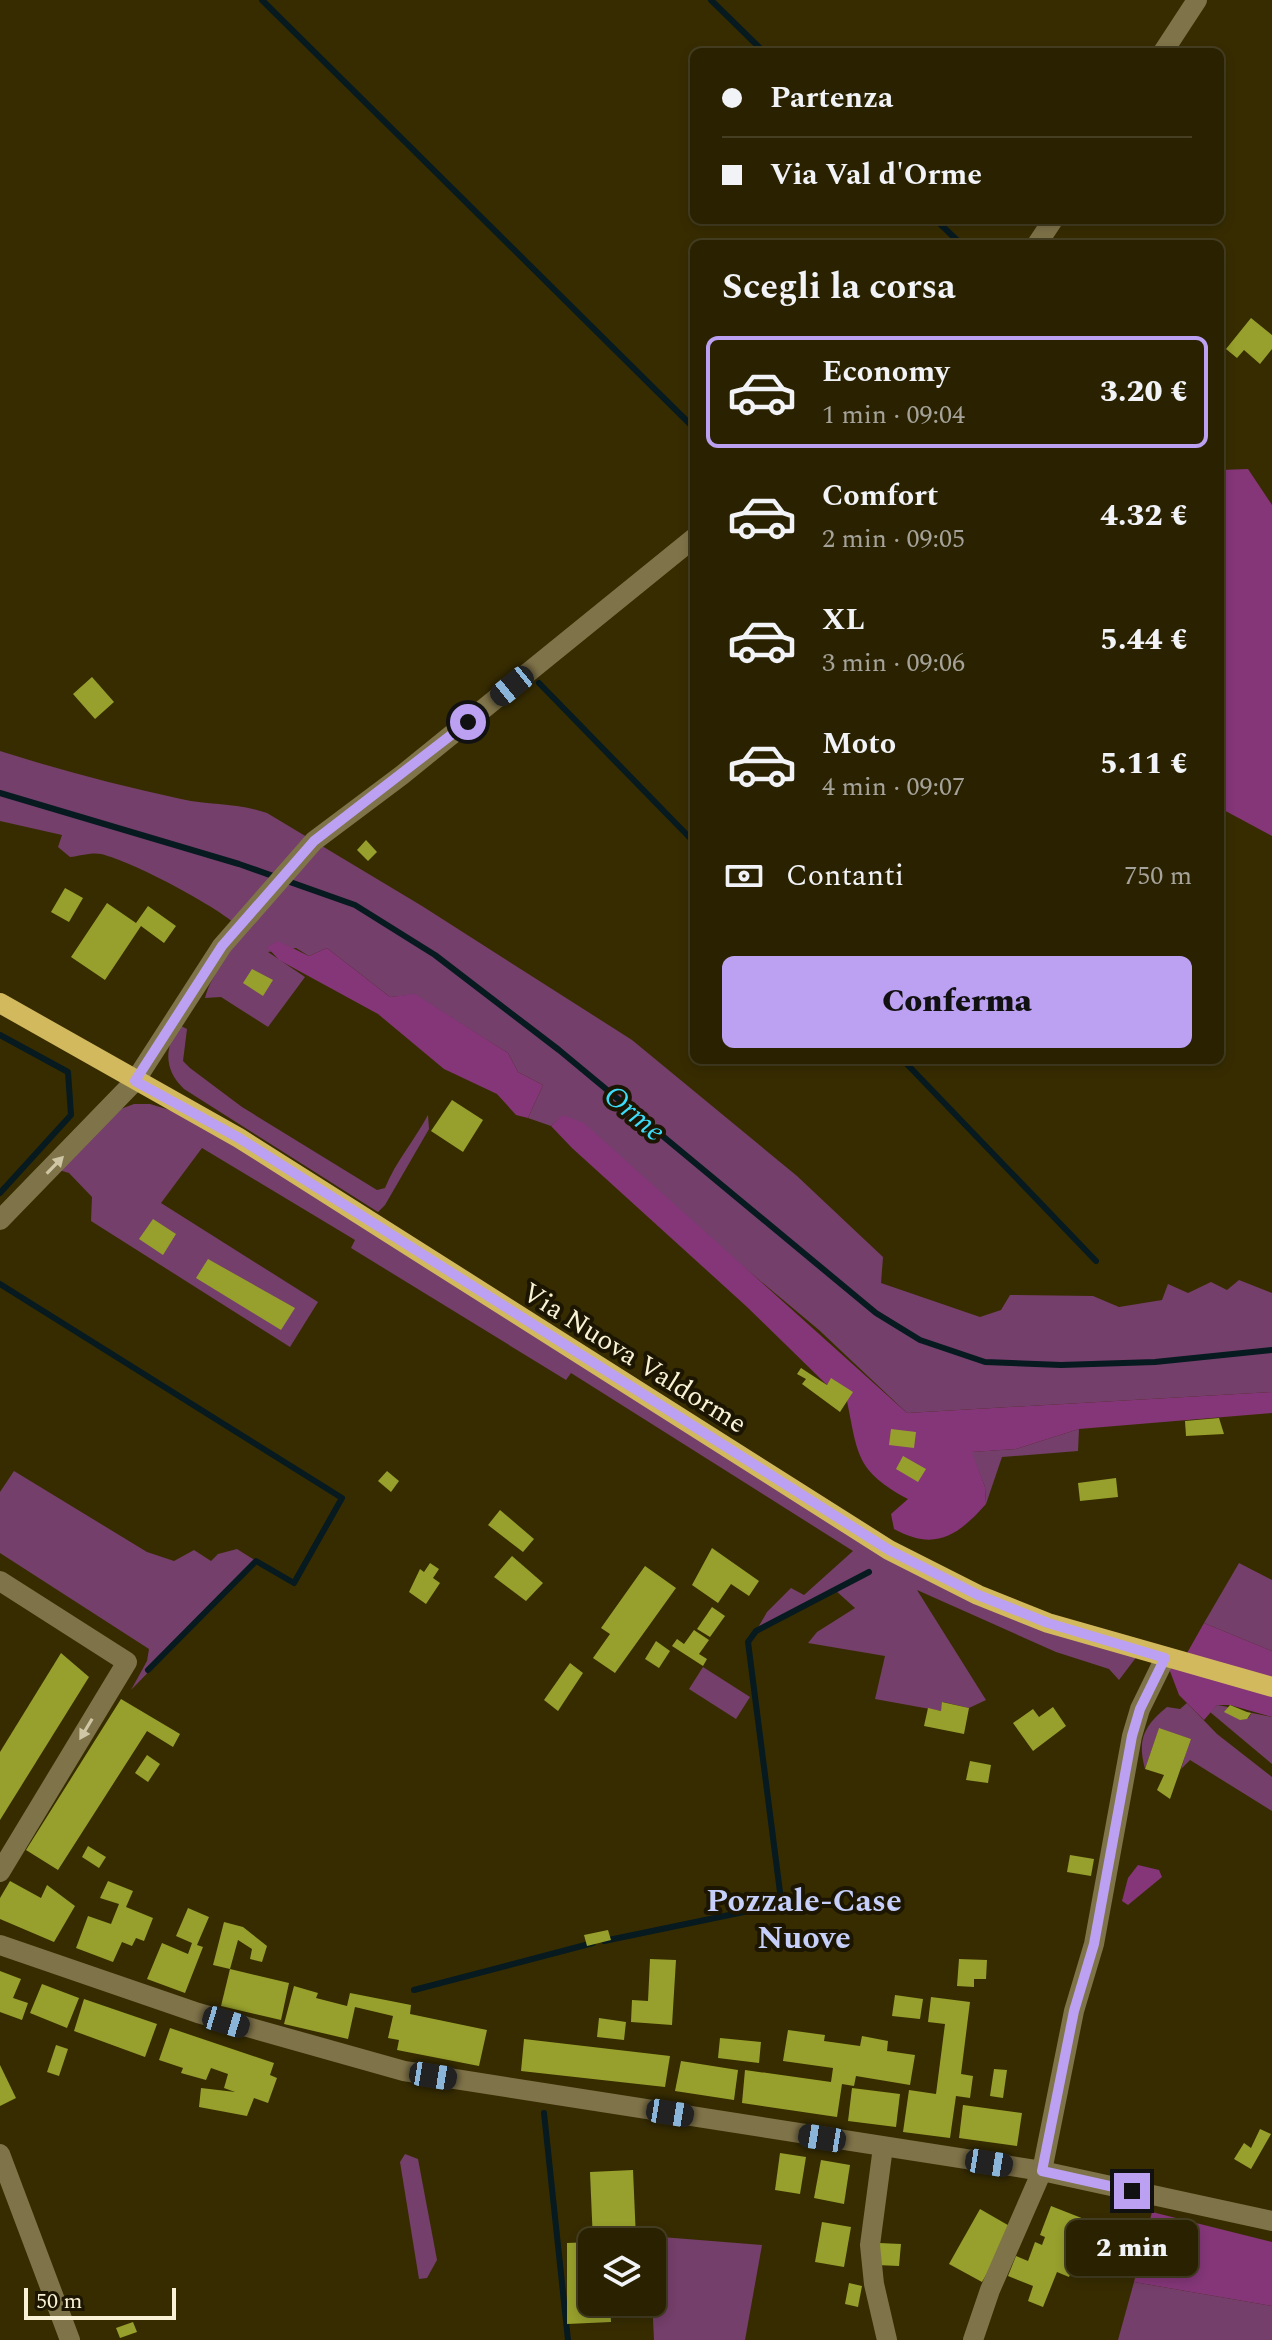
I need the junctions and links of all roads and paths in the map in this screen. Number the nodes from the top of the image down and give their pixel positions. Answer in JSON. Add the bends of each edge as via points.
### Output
{"nodes":[{"id":1,"x":1197,"y":0,"type":"edge"},
{"id":2,"x":1166,"y":48,"type":"edge"},
{"id":3,"x":690,"y":541,"type":"edge"},
{"id":4,"x":0,"y":1003,"type":"edge"},
{"id":5,"x":135,"y":1081,"type":"junction"},
{"id":6,"x":0,"y":1220,"type":"edge"},
{"id":7,"x":0,"y":1581,"type":"edge"},
{"id":8,"x":1165,"y":1658,"type":"junction"},
{"id":9,"x":1272,"y":1687,"type":"edge"},
{"id":10,"x":0,"y":1872,"type":"edge"},
{"id":11,"x":0,"y":1945,"type":"edge"},
{"id":12,"x":883,"y":2147,"type":"junction"},
{"id":13,"x":0,"y":2154,"type":"edge"},
{"id":14,"x":1042,"y":2171,"type":"junction"},
{"id":15,"x":1272,"y":2221,"type":"edge"},
{"id":16,"x":70,"y":2340,"type":"edge"},
{"id":17,"x":887,"y":2340,"type":"edge"},
{"id":18,"x":973,"y":2340,"type":"edge"}],
"edges":[{"from":1,"to":2,"type":"street"},
{"from":3,"to":5,"type":"street","via":[[314,841],[248,913]]},
{"from":4,"to":5,"type":"main road","name":"Via Nuova Valdorme"},
{"from":6,"to":5,"type":"street","one_way":true},
{"from":5,"to":8,"type":"main road","name":"Via Nuova Valdorme","via":[[239,1138],[889,1550],[1048,1623]]},
{"from":7,"to":10,"type":"street","one_way":true,"via":[[127,1662]]},
{"from":8,"to":9,"type":"main road","name":"Via Nuova Valdorme"},
{"from":8,"to":14,"type":"street","via":[[1132,1736],[1094,1944],[1074,2011]]},
{"from":11,"to":12,"type":"street","via":[[198,2013],[404,2071]]},
{"from":12,"to":14,"type":"street"},
{"from":12,"to":17,"type":"street","via":[[870,2245]]},
{"from":13,"to":16,"type":"street"},
{"from":14,"to":15,"type":"street"},
{"from":14,"to":18,"type":"street"}]}
